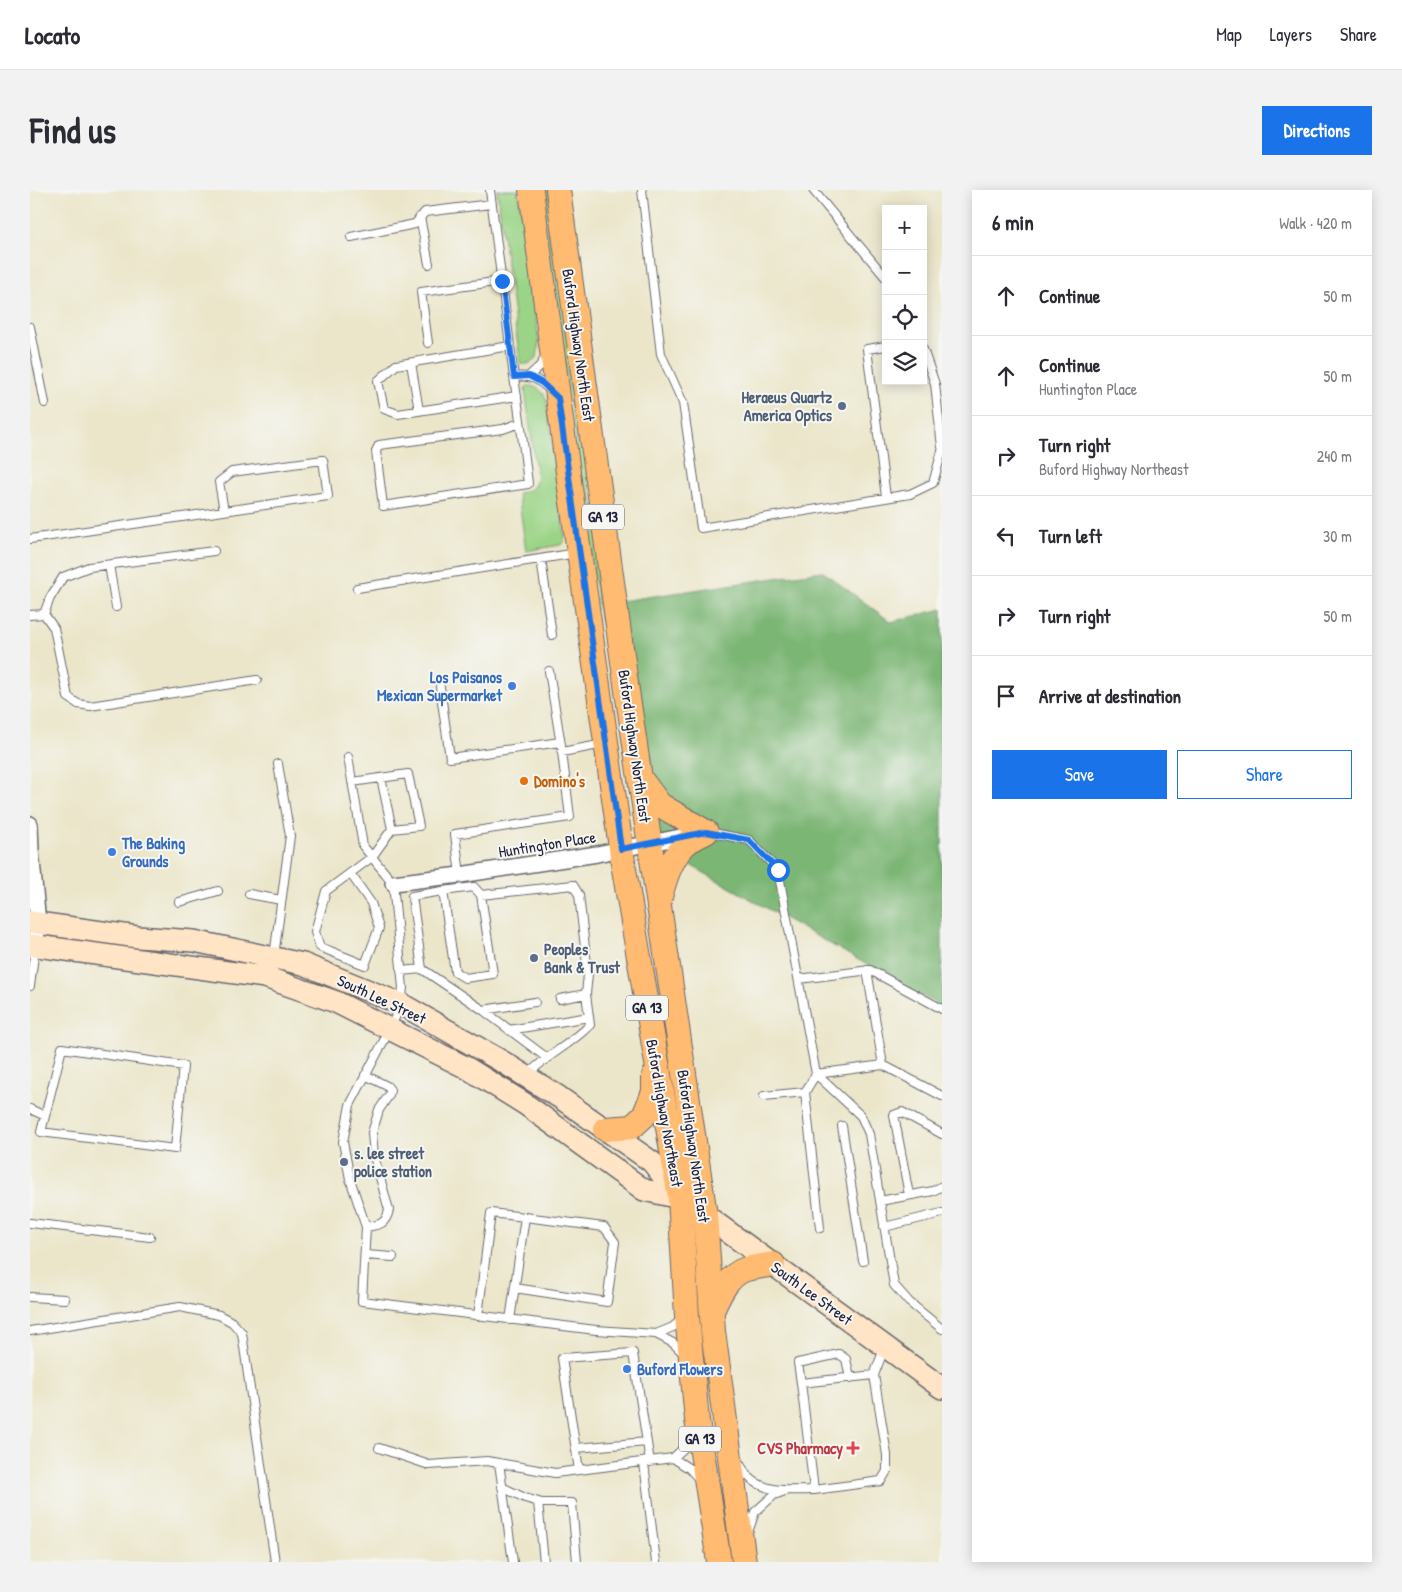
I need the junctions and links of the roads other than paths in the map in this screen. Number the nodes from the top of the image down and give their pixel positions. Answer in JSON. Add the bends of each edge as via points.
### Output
{"nodes":[{"id":1,"x":490,"y":190,"type":"edge"},
{"id":2,"x":531,"y":190,"type":"edge"},
{"id":3,"x":558,"y":190,"type":"edge"},
{"id":4,"x":642,"y":190,"type":"edge"},
{"id":5,"x":813,"y":190,"type":"edge"},
{"id":6,"x":491,"y":204,"type":"junction"},
{"id":7,"x":420,"y":217,"type":"junction"},
{"id":8,"x":351,"y":237,"type":"dead end"},
{"id":9,"x":429,"y":264,"type":"dead end"},
{"id":10,"x":882,"y":273,"type":"edge"},
{"id":11,"x":502,"y":281,"type":"junction"},
{"id":12,"x":30,"y":327,"type":"edge"},
{"id":13,"x":428,"y":343,"type":"dead end"},
{"id":14,"x":510,"y":346,"type":"junction"},
{"id":15,"x":882,"y":347,"type":"edge"},
{"id":16,"x":551,"y":348,"type":"junction"},
{"id":17,"x":927,"y":361,"type":"edge"},
{"id":18,"x":411,"y":363,"type":"junction"},
{"id":19,"x":529,"y":376,"type":"junction"},
{"id":20,"x":514,"y":377,"type":"junction"},
{"id":21,"x":517,"y":396,"type":"junction"},
{"id":22,"x":558,"y":398,"type":"junction"},
{"id":23,"x":45,"y":403,"type":"dead end"},
{"id":24,"x":419,"y":411,"type":"junction"},
{"id":25,"x":520,"y":423,"type":"junction"},
{"id":26,"x":942,"y":449,"type":"edge"},
{"id":27,"x":886,"y":497,"type":"junction"},
{"id":28,"x":224,"y":511,"type":"junction"},
{"id":29,"x":30,"y":539,"type":"edge"},
{"id":30,"x":214,"y":551,"type":"dead end"},
{"id":31,"x":579,"y":553,"type":"junction"},
{"id":32,"x":541,"y":559,"type":"junction"},
{"id":33,"x":109,"y":565,"type":"junction"},
{"id":34,"x":357,"y":588,"type":"dead end"},
{"id":35,"x":116,"y":607,"type":"dead end"},
{"id":36,"x":44,"y":614,"type":"junction"},
{"id":37,"x":30,"y":615,"type":"edge"},
{"id":38,"x":552,"y":636,"type":"dead end"},
{"id":39,"x":549,"y":671,"type":"dead end"},
{"id":40,"x":258,"y":680,"type":"dead end"},
{"id":41,"x":440,"y":687,"type":"dead end"},
{"id":42,"x":560,"y":742,"type":"junction"},
{"id":43,"x":606,"y":744,"type":"junction"},
{"id":44,"x":562,"y":752,"type":"junction"},
{"id":45,"x":348,"y":757,"type":"dead end"},
{"id":46,"x":278,"y":764,"type":"dead end"},
{"id":47,"x":381,"y":778,"type":"junction"},
{"id":48,"x":640,"y":779,"type":"junction"},
{"id":49,"x":352,"y":782,"type":"junction"},
{"id":50,"x":30,"y":824,"type":"edge"},
{"id":51,"x":392,"y":829,"type":"junction"},
{"id":52,"x":706,"y":832,"type":"junction"},
{"id":53,"x":650,"y":843,"type":"junction"},
{"id":54,"x":621,"y":849,"type":"junction"},
{"id":55,"x":372,"y":857,"type":"junction"},
{"id":56,"x":350,"y":873,"type":"junction"},
{"id":57,"x":460,"y":875,"type":"junction"},
{"id":58,"x":393,"y":883,"type":"junction"},
{"id":59,"x":218,"y":891,"type":"dead end"},
{"id":60,"x":443,"y":891,"type":"junction"},
{"id":61,"x":249,"y":894,"type":"dead end"},
{"id":62,"x":481,"y":895,"type":"junction"},
{"id":63,"x":412,"y":896,"type":"junction"},
{"id":64,"x":281,"y":900,"type":"junction"},
{"id":65,"x":180,"y":902,"type":"dead end"},
{"id":66,"x":658,"y":902,"type":"junction"},
{"id":67,"x":34,"y":923,"type":"edge"},
{"id":68,"x":32,"y":946,"type":"edge"},
{"id":69,"x":272,"y":958,"type":"junction"},
{"id":70,"x":422,"y":968,"type":"junction"},
{"id":71,"x":867,"y":970,"type":"junction"},
{"id":72,"x":401,"y":971,"type":"junction"},
{"id":73,"x":361,"y":975,"type":"junction"},
{"id":74,"x":799,"y":979,"type":"junction"},
{"id":75,"x":30,"y":986,"type":"edge"},
{"id":76,"x":586,"y":994,"type":"junction"},
{"id":77,"x":560,"y":999,"type":"dead end"},
{"id":78,"x":535,"y":1002,"type":"dead end"},
{"id":79,"x":401,"y":1004,"type":"junction"},
{"id":80,"x":942,"y":1009,"type":"edge"},
{"id":81,"x":483,"y":1010,"type":"junction"},
{"id":82,"x":589,"y":1017,"type":"junction"},
{"id":83,"x":390,"y":1029,"type":"junction"},
{"id":84,"x":509,"y":1030,"type":"junction"},
{"id":85,"x":654,"y":1052,"type":"junction"},
{"id":86,"x":547,"y":1058,"type":"junction"},
{"id":87,"x":883,"y":1065,"type":"junction"},
{"id":88,"x":816,"y":1074,"type":"junction"},
{"id":89,"x":365,"y":1075,"type":"junction"},
{"id":90,"x":526,"y":1077,"type":"junction"},
{"id":91,"x":805,"y":1092,"type":"junction"},
{"id":92,"x":764,"y":1096,"type":"dead end"},
{"id":93,"x":942,"y":1096,"type":"edge"},
{"id":94,"x":30,"y":1109,"type":"edge"},
{"id":95,"x":45,"y":1116,"type":"junction"},
{"id":96,"x":842,"y":1126,"type":"dead end"},
{"id":97,"x":605,"y":1129,"type":"junction"},
{"id":98,"x":942,"y":1134,"type":"edge"},
{"id":99,"x":942,"y":1186,"type":"edge"},
{"id":100,"x":909,"y":1196,"type":"junction"},
{"id":101,"x":680,"y":1198,"type":"junction"},
{"id":102,"x":880,"y":1200,"type":"junction"},
{"id":103,"x":942,"y":1213,"type":"edge"},
{"id":104,"x":705,"y":1215,"type":"junction"},
{"id":105,"x":525,"y":1217,"type":"junction"},
{"id":106,"x":30,"y":1223,"type":"edge"},
{"id":107,"x":366,"y":1227,"type":"junction"},
{"id":108,"x":820,"y":1228,"type":"dead end"},
{"id":109,"x":884,"y":1228,"type":"junction"},
{"id":110,"x":150,"y":1237,"type":"dead end"},
{"id":111,"x":365,"y":1255,"type":"junction"},
{"id":112,"x":392,"y":1257,"type":"dead end"},
{"id":113,"x":863,"y":1261,"type":"dead end"},
{"id":114,"x":772,"y":1264,"type":"junction"},
{"id":115,"x":515,"y":1288,"type":"junction"},
{"id":116,"x":30,"y":1297,"type":"edge"},
{"id":117,"x":65,"y":1299,"type":"dead end"},
{"id":118,"x":478,"y":1316,"type":"junction"},
{"id":119,"x":687,"y":1316,"type":"junction"},
{"id":120,"x":510,"y":1320,"type":"junction"},
{"id":121,"x":713,"y":1321,"type":"junction"},
{"id":122,"x":942,"y":1329,"type":"edge"},
{"id":123,"x":30,"y":1331,"type":"edge"},
{"id":124,"x":656,"y":1334,"type":"junction"},
{"id":125,"x":885,"y":1347,"type":"junction"},
{"id":126,"x":692,"y":1361,"type":"junction"},
{"id":127,"x":874,"y":1375,"type":"junction"},
{"id":128,"x":850,"y":1378,"type":"junction"},
{"id":129,"x":801,"y":1383,"type":"junction"},
{"id":130,"x":942,"y":1388,"type":"edge"},
{"id":131,"x":698,"y":1420,"type":"junction"},
{"id":132,"x":647,"y":1442,"type":"junction"},
{"id":133,"x":379,"y":1448,"type":"dead end"},
{"id":134,"x":576,"y":1448,"type":"junction"},
{"id":135,"x":729,"y":1449,"type":"junction"},
{"id":136,"x":672,"y":1458,"type":"junction"},
{"id":137,"x":647,"y":1462,"type":"junction"},
{"id":138,"x":499,"y":1463,"type":"junction"},
{"id":139,"x":579,"y":1470,"type":"junction"},
{"id":140,"x":502,"y":1487,"type":"junction"},
{"id":141,"x":709,"y":1490,"type":"junction"},
{"id":142,"x":786,"y":1490,"type":"junction"},
{"id":143,"x":814,"y":1490,"type":"junction"},
{"id":144,"x":538,"y":1502,"type":"junction"},
{"id":145,"x":743,"y":1555,"type":"edge"},
{"id":146,"x":275,"y":1562,"type":"edge"},
{"id":147,"x":513,"y":1562,"type":"edge"},
{"id":148,"x":544,"y":1562,"type":"edge"},
{"id":149,"x":577,"y":1562,"type":"edge"},
{"id":150,"x":656,"y":1562,"type":"edge"},
{"id":151,"x":719,"y":1562,"type":"edge"}],
"edges":[{"from":1,"to":6,"type":"lane"},
{"from":2,"to":16,"type":"main road","name":"Buford Highway Northeast","number":"GA 13"},
{"from":3,"to":48,"type":"main road","name":"Buford Highway North East","number":"GA 13"},
{"from":4,"to":27,"type":"lane","via":[[661,354],[683,403],[701,528]]},
{"from":5,"to":10,"type":"lane"},
{"from":6,"to":7,"type":"lane","via":[[425,212]]},
{"from":6,"to":11,"type":"lane"},
{"from":7,"to":8,"type":"lane","via":[[414,224]]},
{"from":7,"to":9,"type":"lane"},
{"from":11,"to":13,"type":"lane","via":[[421,292]]},
{"from":11,"to":14,"type":"lane"},
{"from":12,"to":23,"type":"lane"},
{"from":14,"to":18,"type":"lane"},
{"from":14,"to":20,"type":"lane"},
{"from":15,"to":27,"type":"lane","via":[[867,349]]},
{"from":16,"to":19,"type":"lane"},
{"from":16,"to":22,"type":"main road","name":"Buford Highway Northeast","number":"GA 13"},
{"from":17,"to":26,"type":"lane","via":[[935,384]]},
{"from":18,"to":24,"type":"lane"},
{"from":18,"to":24,"type":"lane","via":[[396,365],[378,381],[384,409],[398,414]]},
{"from":19,"to":20,"type":"lane"},
{"from":19,"to":22,"type":"lane"},
{"from":20,"to":21,"type":"lane"},
{"from":21,"to":24,"type":"lane"},
{"from":21,"to":25,"type":"lane"},
{"from":22,"to":31,"type":"main road","name":"Buford Highway Northeast","number":"GA 13"},
{"from":25,"to":25,"type":"lane","via":[[528,484],[383,506],[376,451],[379,445],[504,429]]},
{"from":26,"to":27,"type":"lane","via":[[933,483],[910,494]]},
{"from":28,"to":28,"type":"lane","via":[[328,496],[322,460],[232,472],[219,482]]},
{"from":28,"to":29,"type":"lane"},
{"from":30,"to":33,"type":"lane"},
{"from":31,"to":32,"type":"lane"},
{"from":31,"to":43,"type":"main road","name":"Buford Highway Northeast","number":"GA 13"},
{"from":32,"to":34,"type":"lane"},
{"from":32,"to":38,"type":"lane"},
{"from":33,"to":35,"type":"lane"},
{"from":33,"to":36,"type":"lane","via":[[89,567],[63,578]]},
{"from":36,"to":37,"type":"lane"},
{"from":36,"to":40,"type":"lane","via":[[54,628],[68,697],[78,704],[90,706]]},
{"from":39,"to":42,"type":"lane"},
{"from":41,"to":42,"type":"lane","via":[[450,758]]},
{"from":42,"to":44,"type":"lane"},
{"from":43,"to":44,"type":"lane"},
{"from":43,"to":54,"type":"main road","name":"Buford Highway Northeast","number":"GA 13"},
{"from":44,"to":57,"type":"lane","via":[[570,817],[455,834]]},
{"from":45,"to":49,"type":"lane"},
{"from":46,"to":64,"type":"lane","via":[[290,836]]},
{"from":47,"to":49,"type":"lane"},
{"from":47,"to":51,"type":"lane"},
{"from":47,"to":51,"type":"lane","via":[[408,774],[419,826]]},
{"from":48,"to":52,"type":"main road","via":[[660,805]]},
{"from":48,"to":53,"type":"main road","name":"Buford Highway North East","number":"GA 13"},
{"from":49,"to":55,"type":"lane","via":[[362,846]]},
{"from":50,"to":67,"type":"street"},
{"from":51,"to":55,"type":"lane"},
{"from":52,"to":53,"type":"street","name":"Huntington Place"},
{"from":52,"to":66,"type":"main road","via":[[688,842],[679,852],[666,874]]},
{"from":52,"to":74,"type":"lane","via":[[749,840],[778,870]]},
{"from":53,"to":54,"type":"street","name":"Huntington Place"},
{"from":53,"to":66,"type":"main road","name":"Buford Highway North East","number":"GA 13"},
{"from":54,"to":57,"type":"street","name":"Huntington Place"},
{"from":54,"to":85,"type":"main road","name":"Buford Highway Northeast","number":"GA 13"},
{"from":55,"to":56,"type":"lane"},
{"from":55,"to":58,"type":"lane"},
{"from":56,"to":73,"type":"lane","via":[[371,904],[379,928]]},
{"from":56,"to":73,"type":"lane","via":[[326,891],[315,932],[320,947]]},
{"from":57,"to":58,"type":"street","name":"Huntington Place"},
{"from":58,"to":63,"type":"lane"},
{"from":58,"to":72,"type":"lane"},
{"from":59,"to":65,"type":"lane"},
{"from":60,"to":62,"type":"lane","via":[[474,887]]},
{"from":60,"to":62,"type":"lane","via":[[455,972],[465,978],[493,974]]},
{"from":60,"to":63,"type":"lane"},
{"from":61,"to":64,"type":"lane"},
{"from":62,"to":76,"type":"lane","via":[[573,885],[581,912],[588,974]]},
{"from":63,"to":70,"type":"lane"},
{"from":64,"to":69,"type":"lane"},
{"from":66,"to":104,"type":"main road","name":"Buford Highway North East","number":"GA 13"},
{"from":67,"to":68,"type":"street"},
{"from":67,"to":69,"type":"main road","name":"South Lee Street","via":[[194,941]]},
{"from":68,"to":75,"type":"lane"},
{"from":68,"to":83,"type":"main road","name":"South Lee Street","via":[[265,977],[336,1002]]},
{"from":69,"to":73,"type":"main road","name":"South Lee Street"},
{"from":70,"to":72,"type":"lane"},
{"from":70,"to":81,"type":"lane"},
{"from":71,"to":74,"type":"lane"},
{"from":71,"to":80,"type":"lane"},
{"from":71,"to":87,"type":"lane"},
{"from":72,"to":79,"type":"lane"},
{"from":73,"to":79,"type":"main road","name":"South Lee Street"},
{"from":74,"to":88,"type":"lane"},
{"from":76,"to":77,"type":"lane"},
{"from":76,"to":82,"type":"lane"},
{"from":78,"to":81,"type":"lane"},
{"from":79,"to":83,"type":"lane"},
{"from":79,"to":90,"type":"main road","name":"South Lee Street"},
{"from":81,"to":84,"type":"lane"},
{"from":82,"to":84,"type":"lane"},
{"from":82,"to":86,"type":"lane","via":[[590,1025],[585,1031]]},
{"from":83,"to":89,"type":"lane"},
{"from":83,"to":101,"type":"main road","name":"South Lee Street","via":[[467,1068],[525,1104],[644,1190]]},
{"from":84,"to":86,"type":"lane"},
{"from":85,"to":97,"type":"main road","via":[[654,1092],[644,1116],[632,1127]]},
{"from":85,"to":101,"type":"main road","name":"Buford Highway Northeast","number":"GA 13"},
{"from":86,"to":90,"type":"lane"},
{"from":87,"to":88,"type":"lane"},
{"from":87,"to":93,"type":"lane"},
{"from":88,"to":91,"type":"lane"},
{"from":88,"to":102,"type":"lane","via":[[861,1116],[869,1134]]},
{"from":89,"to":107,"type":"lane","via":[[350,1106],[343,1142],[350,1179]]},
{"from":89,"to":107,"type":"lane","via":[[390,1090],[372,1132],[374,1156],[389,1210],[387,1218],[379,1224]]},
{"from":90,"to":97,"type":"main road","name":"South Lee Street"},
{"from":91,"to":92,"type":"lane"},
{"from":91,"to":108,"type":"lane"},
{"from":94,"to":95,"type":"lane"},
{"from":95,"to":95,"type":"lane","via":[[62,1048],[183,1066],[175,1149],[41,1132]]},
{"from":96,"to":113,"type":"lane"},
{"from":97,"to":101,"type":"main road","name":"South Lee Street","via":[[652,1162]]},
{"from":98,"to":100,"type":"lane","via":[[902,1112],[894,1115]]},
{"from":99,"to":100,"type":"lane"},
{"from":100,"to":102,"type":"lane"},
{"from":101,"to":104,"type":"main road","name":"South Lee Street"},
{"from":101,"to":119,"type":"main road","name":"Buford Highway Northeast","number":"GA 13"},
{"from":102,"to":109,"type":"lane"},
{"from":103,"to":109,"type":"lane"},
{"from":104,"to":114,"type":"main road","name":"South Lee Street"},
{"from":104,"to":121,"type":"main road","name":"Buford Highway North East","number":"GA 13"},
{"from":105,"to":115,"type":"lane"},
{"from":105,"to":115,"type":"lane","via":[[604,1228],[615,1242],[607,1302]]},
{"from":105,"to":118,"type":"lane","via":[[490,1213]]},
{"from":106,"to":110,"type":"lane"},
{"from":107,"to":111,"type":"lane"},
{"from":109,"to":122,"type":"lane","via":[[894,1285]]},
{"from":111,"to":112,"type":"lane"},
{"from":111,"to":118,"type":"lane","via":[[362,1301]]},
{"from":114,"to":121,"type":"main road","via":[[744,1270],[731,1278],[718,1295]]},
{"from":114,"to":125,"type":"main road","name":"South Lee Street"},
{"from":115,"to":120,"type":"lane"},
{"from":116,"to":117,"type":"lane"},
{"from":118,"to":120,"type":"lane"},
{"from":119,"to":124,"type":"lane"},
{"from":119,"to":126,"type":"main road","name":"Buford Highway Northeast","number":"GA 13"},
{"from":120,"to":124,"type":"lane"},
{"from":121,"to":135,"type":"main road","number":"GA 13"},
{"from":123,"to":146,"type":"lane","via":[[180,1307],[219,1315],[237,1327],[242,1333]]},
{"from":124,"to":126,"type":"lane","via":[[673,1343]]},
{"from":125,"to":127,"type":"lane"},
{"from":125,"to":130,"type":"main road","name":"South Lee Street"},
{"from":126,"to":131,"type":"main road","name":"Buford Highway Northeast","number":"GA 13"},
{"from":127,"to":128,"type":"lane"},
{"from":127,"to":143,"type":"lane","via":[[887,1471],[881,1480]]},
{"from":128,"to":129,"type":"lane"},
{"from":128,"to":129,"type":"lane","via":[[846,1359],[840,1354],[798,1363]]},
{"from":129,"to":143,"type":"lane"},
{"from":131,"to":136,"type":"lane","via":[[685,1448]]},
{"from":131,"to":141,"type":"main road","name":"Buford Highway Northeast","number":"GA 13"},
{"from":132,"to":134,"type":"lane"},
{"from":132,"to":134,"type":"lane","via":[[634,1353],[562,1358]]},
{"from":132,"to":137,"type":"lane"},
{"from":133,"to":138,"type":"lane","via":[[428,1465]]},
{"from":134,"to":139,"type":"lane"},
{"from":135,"to":142,"type":"lane","via":[[758,1484]]},
{"from":135,"to":145,"type":"main road","number":"GA 13"},
{"from":136,"to":137,"type":"lane"},
{"from":136,"to":141,"type":"lane","via":[[690,1469]]},
{"from":137,"to":139,"type":"lane"},
{"from":137,"to":150,"type":"lane"},
{"from":138,"to":139,"type":"lane","via":[[555,1473]]},
{"from":138,"to":140,"type":"lane"},
{"from":140,"to":144,"type":"lane"},
{"from":140,"to":147,"type":"lane"},
{"from":141,"to":151,"type":"main road","name":"Buford Highway Northeast","number":"GA 13"},
{"from":142,"to":143,"type":"lane"},
{"from":142,"to":145,"type":"lane","via":[[774,1495],[755,1512]]},
{"from":144,"to":148,"type":"lane"},
{"from":144,"to":149,"type":"lane","via":[[572,1503]]}]}
